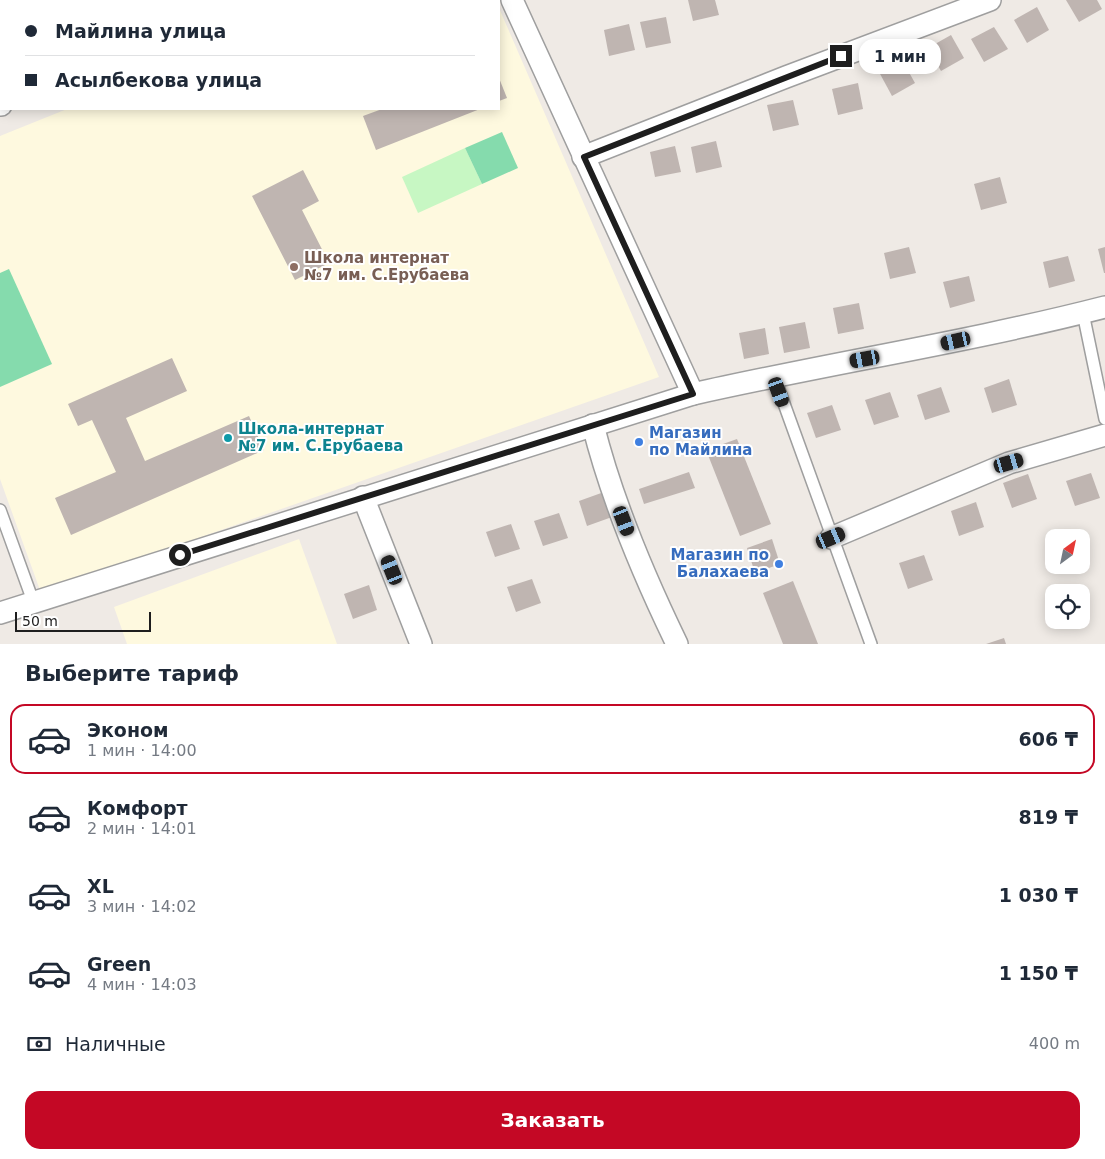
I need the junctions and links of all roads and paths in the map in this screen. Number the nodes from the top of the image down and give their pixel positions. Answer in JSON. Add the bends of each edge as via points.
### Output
{"nodes":[{"id":1,"x":512,"y":0,"type":"edge"},
{"id":2,"x":990,"y":0,"type":"edge"},
{"id":3,"x":584,"y":157,"type":"junction"},
{"id":4,"x":1105,"y":307,"type":"edge"},
{"id":5,"x":1083,"y":313,"type":"junction"},
{"id":6,"x":774,"y":376,"type":"junction"},
{"id":7,"x":693,"y":394,"type":"junction"},
{"id":8,"x":1105,"y":419,"type":"edge"},
{"id":9,"x":593,"y":425,"type":"junction"},
{"id":10,"x":1105,"y":435,"type":"edge"},
{"id":11,"x":363,"y":497,"type":"junction"},
{"id":12,"x":0,"y":510,"type":"edge"},
{"id":13,"x":831,"y":538,"type":"junction"},
{"id":14,"x":33,"y":601,"type":"junction"},
{"id":15,"x":0,"y":613,"type":"edge"},
{"id":16,"x":422,"y":644,"type":"edge"},
{"id":17,"x":677,"y":644,"type":"edge"},
{"id":18,"x":871,"y":644,"type":"edge"}],
"edges":[{"from":1,"to":3,"type":"street"},
{"from":2,"to":3,"type":"street"},
{"from":3,"to":7,"type":"street"},
{"from":4,"to":5,"type":"street"},
{"from":5,"to":6,"type":"street","via":[[920,349]]},
{"from":5,"to":8,"type":"lane"},
{"from":6,"to":7,"type":"street"},
{"from":6,"to":13,"type":"lane"},
{"from":7,"to":9,"type":"street"},
{"from":9,"to":11,"type":"street"},
{"from":9,"to":17,"type":"street","via":[[610,484],[653,594]]},
{"from":10,"to":13,"type":"street","via":[[1009,463]]},
{"from":11,"to":14,"type":"street"},
{"from":11,"to":16,"type":"street"},
{"from":12,"to":14,"type":"lane"},
{"from":13,"to":18,"type":"lane"},
{"from":14,"to":15,"type":"street"}]}
